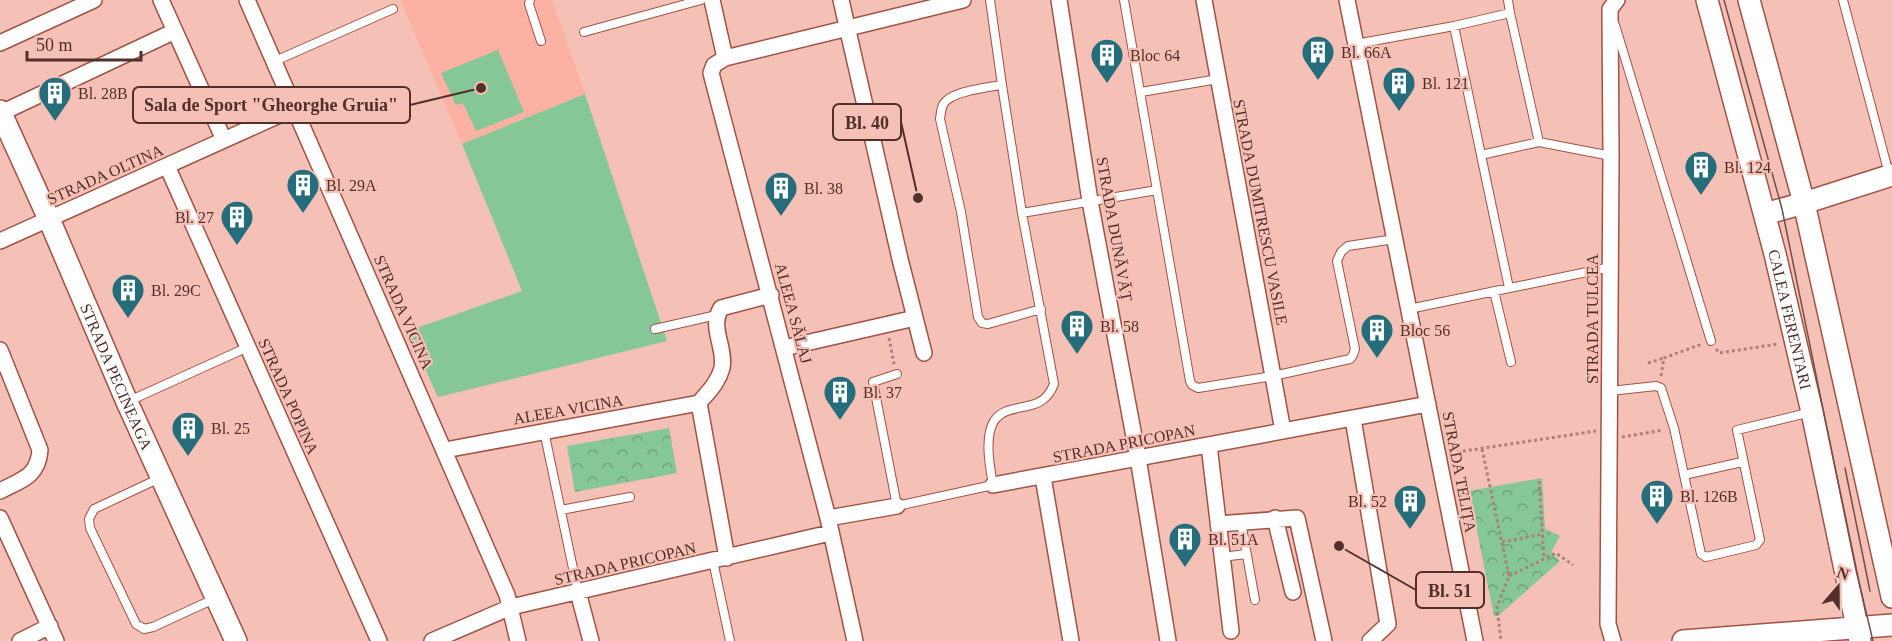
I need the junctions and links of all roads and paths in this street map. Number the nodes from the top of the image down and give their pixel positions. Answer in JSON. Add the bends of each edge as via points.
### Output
{"nodes":[{"id":1,"x":94,"y":0,"type":"edge"},
{"id":2,"x":161,"y":0,"type":"edge"},
{"id":3,"x":247,"y":0,"type":"edge"},
{"id":4,"x":530,"y":0,"type":"edge"},
{"id":5,"x":701,"y":0,"type":"edge"},
{"id":6,"x":712,"y":0,"type":"edge"},
{"id":7,"x":841,"y":0,"type":"edge"},
{"id":8,"x":963,"y":0,"type":"edge"},
{"id":9,"x":990,"y":0,"type":"edge"},
{"id":10,"x":1059,"y":0,"type":"edge"},
{"id":11,"x":1124,"y":0,"type":"edge"},
{"id":12,"x":1204,"y":0,"type":"edge"},
{"id":13,"x":1347,"y":0,"type":"edge"},
{"id":14,"x":1508,"y":0,"type":"edge"},
{"id":15,"x":1707,"y":0,"type":"edge"},
{"id":16,"x":1749,"y":0,"type":"edge"},
{"id":17,"x":1843,"y":0,"type":"edge"},
{"id":18,"x":679,"y":3,"type":"edge"},
{"id":19,"x":1611,"y":5,"type":"edge"},
{"id":20,"x":393,"y":9,"type":"dead end"},
{"id":21,"x":1510,"y":13,"type":"junction"},
{"id":22,"x":1454,"y":26,"type":"junction"},
{"id":23,"x":847,"y":27,"type":"junction"},
{"id":24,"x":175,"y":31,"type":"junction"},
{"id":25,"x":584,"y":32,"type":"dead end"},
{"id":26,"x":542,"y":41,"type":"dead end"},
{"id":27,"x":0,"y":43,"type":"edge"},
{"id":28,"x":1356,"y":44,"type":"junction"},
{"id":29,"x":725,"y":58,"type":"junction"},
{"id":30,"x":275,"y":61,"type":"junction"},
{"id":31,"x":1218,"y":79,"type":"junction"},
{"id":32,"x":1002,"y":85,"type":"junction"},
{"id":33,"x":1141,"y":92,"type":"junction"},
{"id":34,"x":295,"y":108,"type":"junction"},
{"id":35,"x":0,"y":112,"type":"edge"},
{"id":36,"x":229,"y":138,"type":"junction"},
{"id":37,"x":1539,"y":142,"type":"junction"},
{"id":38,"x":1481,"y":155,"type":"junction"},
{"id":39,"x":1611,"y":156,"type":"junction"},
{"id":40,"x":166,"y":166,"type":"junction"},
{"id":41,"x":1891,"y":175,"type":"edge"},
{"id":42,"x":1157,"y":190,"type":"junction"},
{"id":43,"x":1090,"y":201,"type":"junction"},
{"id":44,"x":1804,"y":203,"type":"junction"},
{"id":45,"x":1022,"y":213,"type":"junction"},
{"id":46,"x":1765,"y":214,"type":"junction"},
{"id":47,"x":49,"y":219,"type":"junction"},
{"id":48,"x":1395,"y":239,"type":"junction"},
{"id":49,"x":0,"y":241,"type":"edge"},
{"id":50,"x":1611,"y":267,"type":"junction"},
{"id":51,"x":1509,"y":288,"type":"junction"},
{"id":52,"x":1494,"y":291,"type":"junction"},
{"id":53,"x":771,"y":296,"type":"junction"},
{"id":54,"x":1041,"y":309,"type":"junction"},
{"id":55,"x":1409,"y":309,"type":"junction"},
{"id":56,"x":717,"y":315,"type":"junction"},
{"id":57,"x":915,"y":318,"type":"junction"},
{"id":58,"x":886,"y":325,"type":"junction"},
{"id":59,"x":655,"y":329,"type":"dead end"},
{"id":60,"x":1711,"y":341,"type":"junction"},
{"id":61,"x":1795,"y":342,"type":"junction"},
{"id":62,"x":248,"y":347,"type":"junction"},
{"id":63,"x":784,"y":348,"type":"junction"},
{"id":64,"x":0,"y":351,"type":"edge"},
{"id":65,"x":924,"y":353,"type":"dead end"},
{"id":66,"x":1664,"y":358,"type":"junction"},
{"id":67,"x":1511,"y":362,"type":"dead end"},
{"id":68,"x":1648,"y":363,"type":"dead end"},
{"id":69,"x":897,"y":374,"type":"joint"},
{"id":70,"x":1273,"y":376,"type":"junction"},
{"id":71,"x":1659,"y":386,"type":"junction"},
{"id":72,"x":1610,"y":391,"type":"junction"},
{"id":73,"x":127,"y":402,"type":"junction"},
{"id":74,"x":699,"y":403,"type":"junction"},
{"id":75,"x":1428,"y":404,"type":"junction"},
{"id":76,"x":1812,"y":412,"type":"junction"},
{"id":77,"x":1353,"y":419,"type":"junction"},
{"id":78,"x":1674,"y":428,"type":"junction"},
{"id":79,"x":544,"y":431,"type":"junction"},
{"id":80,"x":1283,"y":431,"type":"junction"},
{"id":81,"x":1610,"y":434,"type":"junction"},
{"id":82,"x":1209,"y":445,"type":"junction"},
{"id":83,"x":1482,"y":448,"type":"junction"},
{"id":84,"x":445,"y":450,"type":"junction"},
{"id":85,"x":1438,"y":454,"type":"junction"},
{"id":86,"x":1138,"y":458,"type":"junction"},
{"id":87,"x":1742,"y":462,"type":"junction"},
{"id":88,"x":1684,"y":475,"type":"junction"},
{"id":89,"x":161,"y":477,"type":"junction"},
{"id":90,"x":1043,"y":477,"type":"junction"},
{"id":91,"x":1539,"y":481,"type":"dead end"},
{"id":92,"x":993,"y":485,"type":"junction"},
{"id":93,"x":0,"y":491,"type":"edge"},
{"id":94,"x":630,"y":497,"type":"dead end"},
{"id":95,"x":897,"y":506,"type":"junction"},
{"id":96,"x":561,"y":510,"type":"junction"},
{"id":97,"x":1275,"y":518,"type":"junction"},
{"id":98,"x":1241,"y":522,"type":"junction"},
{"id":99,"x":1218,"y":524,"type":"junction"},
{"id":100,"x":829,"y":526,"type":"junction"},
{"id":101,"x":2,"y":528,"type":"edge"},
{"id":102,"x":1542,"y":534,"type":"junction"},
{"id":103,"x":1502,"y":542,"type":"junction"},
{"id":104,"x":1246,"y":554,"type":"junction"},
{"id":105,"x":1222,"y":557,"type":"junction"},
{"id":106,"x":1544,"y":558,"type":"junction"},
{"id":107,"x":720,"y":560,"type":"junction"},
{"id":108,"x":1573,"y":565,"type":"dead end"},
{"id":109,"x":1509,"y":576,"type":"junction"},
{"id":110,"x":578,"y":592,"type":"junction"},
{"id":111,"x":1293,"y":592,"type":"dead end"},
{"id":112,"x":1892,"y":597,"type":"edge"},
{"id":113,"x":217,"y":598,"type":"junction"},
{"id":114,"x":1255,"y":600,"type":"dead end"},
{"id":115,"x":511,"y":607,"type":"junction"},
{"id":116,"x":50,"y":626,"type":"junction"},
{"id":117,"x":1872,"y":630,"type":"edge"},
{"id":118,"x":1231,"y":631,"type":"dead end"},
{"id":119,"x":20,"y":641,"type":"edge"},
{"id":120,"x":56,"y":641,"type":"edge"},
{"id":121,"x":236,"y":641,"type":"edge"},
{"id":122,"x":379,"y":641,"type":"edge"},
{"id":123,"x":432,"y":641,"type":"edge"},
{"id":124,"x":518,"y":641,"type":"edge"},
{"id":125,"x":591,"y":641,"type":"edge"},
{"id":126,"x":730,"y":641,"type":"edge"},
{"id":127,"x":855,"y":641,"type":"edge"},
{"id":128,"x":1071,"y":641,"type":"edge"},
{"id":129,"x":1167,"y":641,"type":"edge"},
{"id":130,"x":1324,"y":641,"type":"edge"},
{"id":131,"x":1370,"y":641,"type":"edge"},
{"id":132,"x":1475,"y":641,"type":"edge"},
{"id":133,"x":1501,"y":641,"type":"edge"},
{"id":134,"x":1613,"y":641,"type":"edge"},
{"id":135,"x":1683,"y":641,"type":"edge"}],
"edges":[{"from":1,"to":27,"type":"street"},
{"from":2,"to":24,"type":"street"},
{"from":3,"to":30,"type":"street","name":"STRADA VICINA"},
{"from":4,"to":26,"type":"lane"},
{"from":5,"to":18,"type":"lane"},
{"from":6,"to":29,"type":"street"},
{"from":7,"to":23,"type":"street"},
{"from":8,"to":23,"type":"street"},
{"from":9,"to":32,"type":"lane"},
{"from":10,"to":43,"type":"street","name":"STRADA DUNĂVĂȚ"},
{"from":11,"to":33,"type":"lane"},
{"from":12,"to":31,"type":"street","name":"STRADA DUMITRESCU VASILE"},
{"from":13,"to":28,"type":"street","name":"STRADA TELIȚA"},
{"from":14,"to":21,"type":"lane"},
{"from":15,"to":46,"type":"main road","name":"CALEA FERENTARI"},
{"from":16,"to":44,"type":"main road"},
{"from":17,"to":41,"type":"lane"},
{"from":18,"to":25,"type":"lane"},
{"from":19,"to":39,"type":"street","name":"STRADA TULCEA"},
{"from":19,"to":60,"type":"lane"},
{"from":20,"to":30,"type":"lane"},
{"from":21,"to":22,"type":"lane"},
{"from":21,"to":37,"type":"lane"},
{"from":22,"to":28,"type":"lane"},
{"from":22,"to":38,"type":"lane"},
{"from":23,"to":29,"type":"street"},
{"from":23,"to":57,"type":"street"},
{"from":24,"to":35,"type":"street"},
{"from":24,"to":36,"type":"street"},
{"from":28,"to":48,"type":"street","name":"STRADA TELIȚA"},
{"from":29,"to":53,"type":"street","name":"ALEEA SĂLAJ","via":[[714,65],[711,73]]},
{"from":30,"to":34,"type":"street","name":"STRADA VICINA"},
{"from":31,"to":33,"type":"lane"},
{"from":31,"to":70,"type":"street","name":"STRADA DUMITRESCU VASILE"},
{"from":32,"to":45,"type":"lane"},
{"from":32,"to":54,"type":"lane","via":[[946,100],[940,119],[961,212],[978,317],[988,324]]},
{"from":33,"to":42,"type":"lane"},
{"from":34,"to":36,"type":"street","name":"STRADA OLTINA"},
{"from":34,"to":84,"type":"street","name":"STRADA VICINA"},
{"from":35,"to":47,"type":"main road","name":"STRADA PECINEAGA"},
{"from":36,"to":40,"type":"street","name":"STRADA OLTINA"},
{"from":37,"to":38,"type":"lane"},
{"from":37,"to":39,"type":"lane"},
{"from":38,"to":51,"type":"lane"},
{"from":39,"to":50,"type":"street","name":"STRADA TULCEA"},
{"from":40,"to":47,"type":"street","name":"STRADA OLTINA"},
{"from":40,"to":62,"type":"street","name":"STRADA POPINA"},
{"from":41,"to":44,"type":"main road"},
{"from":42,"to":43,"type":"lane"},
{"from":42,"to":70,"type":"lane","via":[[1192,386]]},
{"from":43,"to":45,"type":"lane"},
{"from":43,"to":86,"type":"street","name":"STRADA DUNĂVĂȚ"},
{"from":44,"to":46,"type":"main road"},
{"from":44,"to":112,"type":"main road"},
{"from":45,"to":54,"type":"lane"},
{"from":46,"to":61,"type":"main road","name":"CALEA FERENTARI"},
{"from":47,"to":49,"type":"street","name":"STRADA OLTINA"},
{"from":47,"to":73,"type":"main road","name":"STRADA PECINEAGA"},
{"from":48,"to":55,"type":"street","name":"STRADA TELIȚA"},
{"from":48,"to":70,"type":"lane","via":[[1348,246],[1337,261],[1354,349],[1350,359]]},
{"from":50,"to":51,"type":"lane"},
{"from":50,"to":72,"type":"street","name":"STRADA TULCEA"},
{"from":51,"to":52,"type":"lane"},
{"from":52,"to":55,"type":"lane"},
{"from":52,"to":67,"type":"lane"},
{"from":53,"to":56,"type":"street","via":[[732,304],[721,308]]},
{"from":53,"to":63,"type":"street","name":"ALEEA SĂLAJ"},
{"from":54,"to":92,"type":"lane","via":[[1054,384],[1042,403],[1002,414],[994,421],[989,436]]},
{"from":55,"to":75,"type":"street","name":"STRADA TELIȚA"},
{"from":56,"to":59,"type":"lane"},
{"from":56,"to":74,"type":"street","via":[[722,366],[716,384]]},
{"from":57,"to":58,"type":"street"},
{"from":57,"to":65,"type":"street"},
{"from":58,"to":63,"type":"street"},
{"from":58,"to":69,"type":"path"},
{"from":60,"to":61,"type":"path","via":[[1719,353]]},
{"from":60,"to":66,"type":"path"},
{"from":61,"to":76,"type":"main road","name":"CALEA FERENTARI"},
{"from":62,"to":73,"type":"lane"},
{"from":62,"to":122,"type":"street","name":"STRADA POPINA"},
{"from":63,"to":100,"type":"street","name":"ALEEA SĂLAJ"},
{"from":64,"to":93,"type":"street","via":[[40,450],[39,464],[28,476]]},
{"from":66,"to":68,"type":"path"},
{"from":66,"to":71,"type":"path"},
{"from":69,"to":95,"type":"lane","via":[[873,382]]},
{"from":70,"to":80,"type":"street","name":"STRADA DUMITRESCU VASILE"},
{"from":71,"to":72,"type":"lane"},
{"from":71,"to":78,"type":"lane"},
{"from":72,"to":81,"type":"street","name":"STRADA TULCEA"},
{"from":73,"to":89,"type":"main road","name":"STRADA PECINEAGA"},
{"from":74,"to":79,"type":"street","name":"ALEEA VICINA"},
{"from":74,"to":107,"type":"street"},
{"from":75,"to":77,"type":"street","name":"STRADA PRICOPAN"},
{"from":75,"to":85,"type":"street","name":"STRADA TELIȚA"},
{"from":76,"to":87,"type":"lane","via":[[1738,429]]},
{"from":76,"to":117,"type":"main road","name":"CALEA FERENTARI"},
{"from":77,"to":80,"type":"street","name":"STRADA PRICOPAN"},
{"from":77,"to":131,"type":"street","via":[[1388,624]]},
{"from":78,"to":81,"type":"path"},
{"from":78,"to":88,"type":"lane"},
{"from":79,"to":84,"type":"street","name":"ALEEA VICINA"},
{"from":79,"to":96,"type":"lane"},
{"from":80,"to":82,"type":"street","name":"STRADA PRICOPAN"},
{"from":81,"to":83,"type":"path"},
{"from":81,"to":134,"type":"street","name":"STRADA TULCEA","via":[[1608,624]]},
{"from":82,"to":86,"type":"street","name":"STRADA PRICOPAN"},
{"from":82,"to":99,"type":"street"},
{"from":83,"to":85,"type":"path"},
{"from":83,"to":103,"type":"path"},
{"from":84,"to":115,"type":"street","name":"STRADA VICINA"},
{"from":85,"to":132,"type":"street","name":"STRADA TELIȚA"},
{"from":86,"to":90,"type":"street","name":"STRADA PRICOPAN"},
{"from":86,"to":129,"type":"street","name":"STRADA DUNĂVĂȚ"},
{"from":87,"to":88,"type":"lane"},
{"from":87,"to":88,"type":"lane","via":[[1759,543],[1716,554],[1701,554]]},
{"from":89,"to":113,"type":"main road","name":"STRADA PECINEAGA"},
{"from":89,"to":113,"type":"lane","via":[[94,509],[90,528],[136,624],[144,629]]},
{"from":90,"to":92,"type":"street","name":"STRADA PRICOPAN"},
{"from":90,"to":128,"type":"street"},
{"from":91,"to":102,"type":"path"},
{"from":92,"to":95,"type":"lane","name":"STRADA PRICOPAN"},
{"from":94,"to":96,"type":"lane"},
{"from":95,"to":100,"type":"street","name":"STRADA PRICOPAN"},
{"from":96,"to":110,"type":"lane"},
{"from":97,"to":98,"type":"street"},
{"from":97,"to":111,"type":"street"},
{"from":97,"to":130,"type":"street","via":[[1299,520]]},
{"from":98,"to":99,"type":"street"},
{"from":98,"to":104,"type":"lane"},
{"from":99,"to":105,"type":"street"},
{"from":100,"to":107,"type":"street","name":"STRADA PRICOPAN"},
{"from":100,"to":127,"type":"street","name":"ALEEA SĂLAJ"},
{"from":101,"to":116,"type":"street"},
{"from":102,"to":103,"type":"path"},
{"from":102,"to":106,"type":"path"},
{"from":103,"to":109,"type":"path"},
{"from":104,"to":105,"type":"lane"},
{"from":104,"to":114,"type":"lane"},
{"from":105,"to":118,"type":"street"},
{"from":106,"to":108,"type":"path","via":[[1556,553]]},
{"from":106,"to":109,"type":"path"},
{"from":107,"to":110,"type":"street","name":"STRADA PRICOPAN"},
{"from":107,"to":126,"type":"lane"},
{"from":109,"to":133,"type":"path","via":[[1497,608]]},
{"from":110,"to":115,"type":"street","name":"STRADA PRICOPAN"},
{"from":110,"to":125,"type":"street"},
{"from":113,"to":121,"type":"main road","name":"STRADA PECINEAGA"},
{"from":115,"to":123,"type":"street","name":"STRADA PRICOPAN"},
{"from":115,"to":124,"type":"street","name":"STRADA VICINA"},
{"from":116,"to":119,"type":"street"},
{"from":116,"to":120,"type":"street"},
{"from":117,"to":135,"type":"main road"}]}
